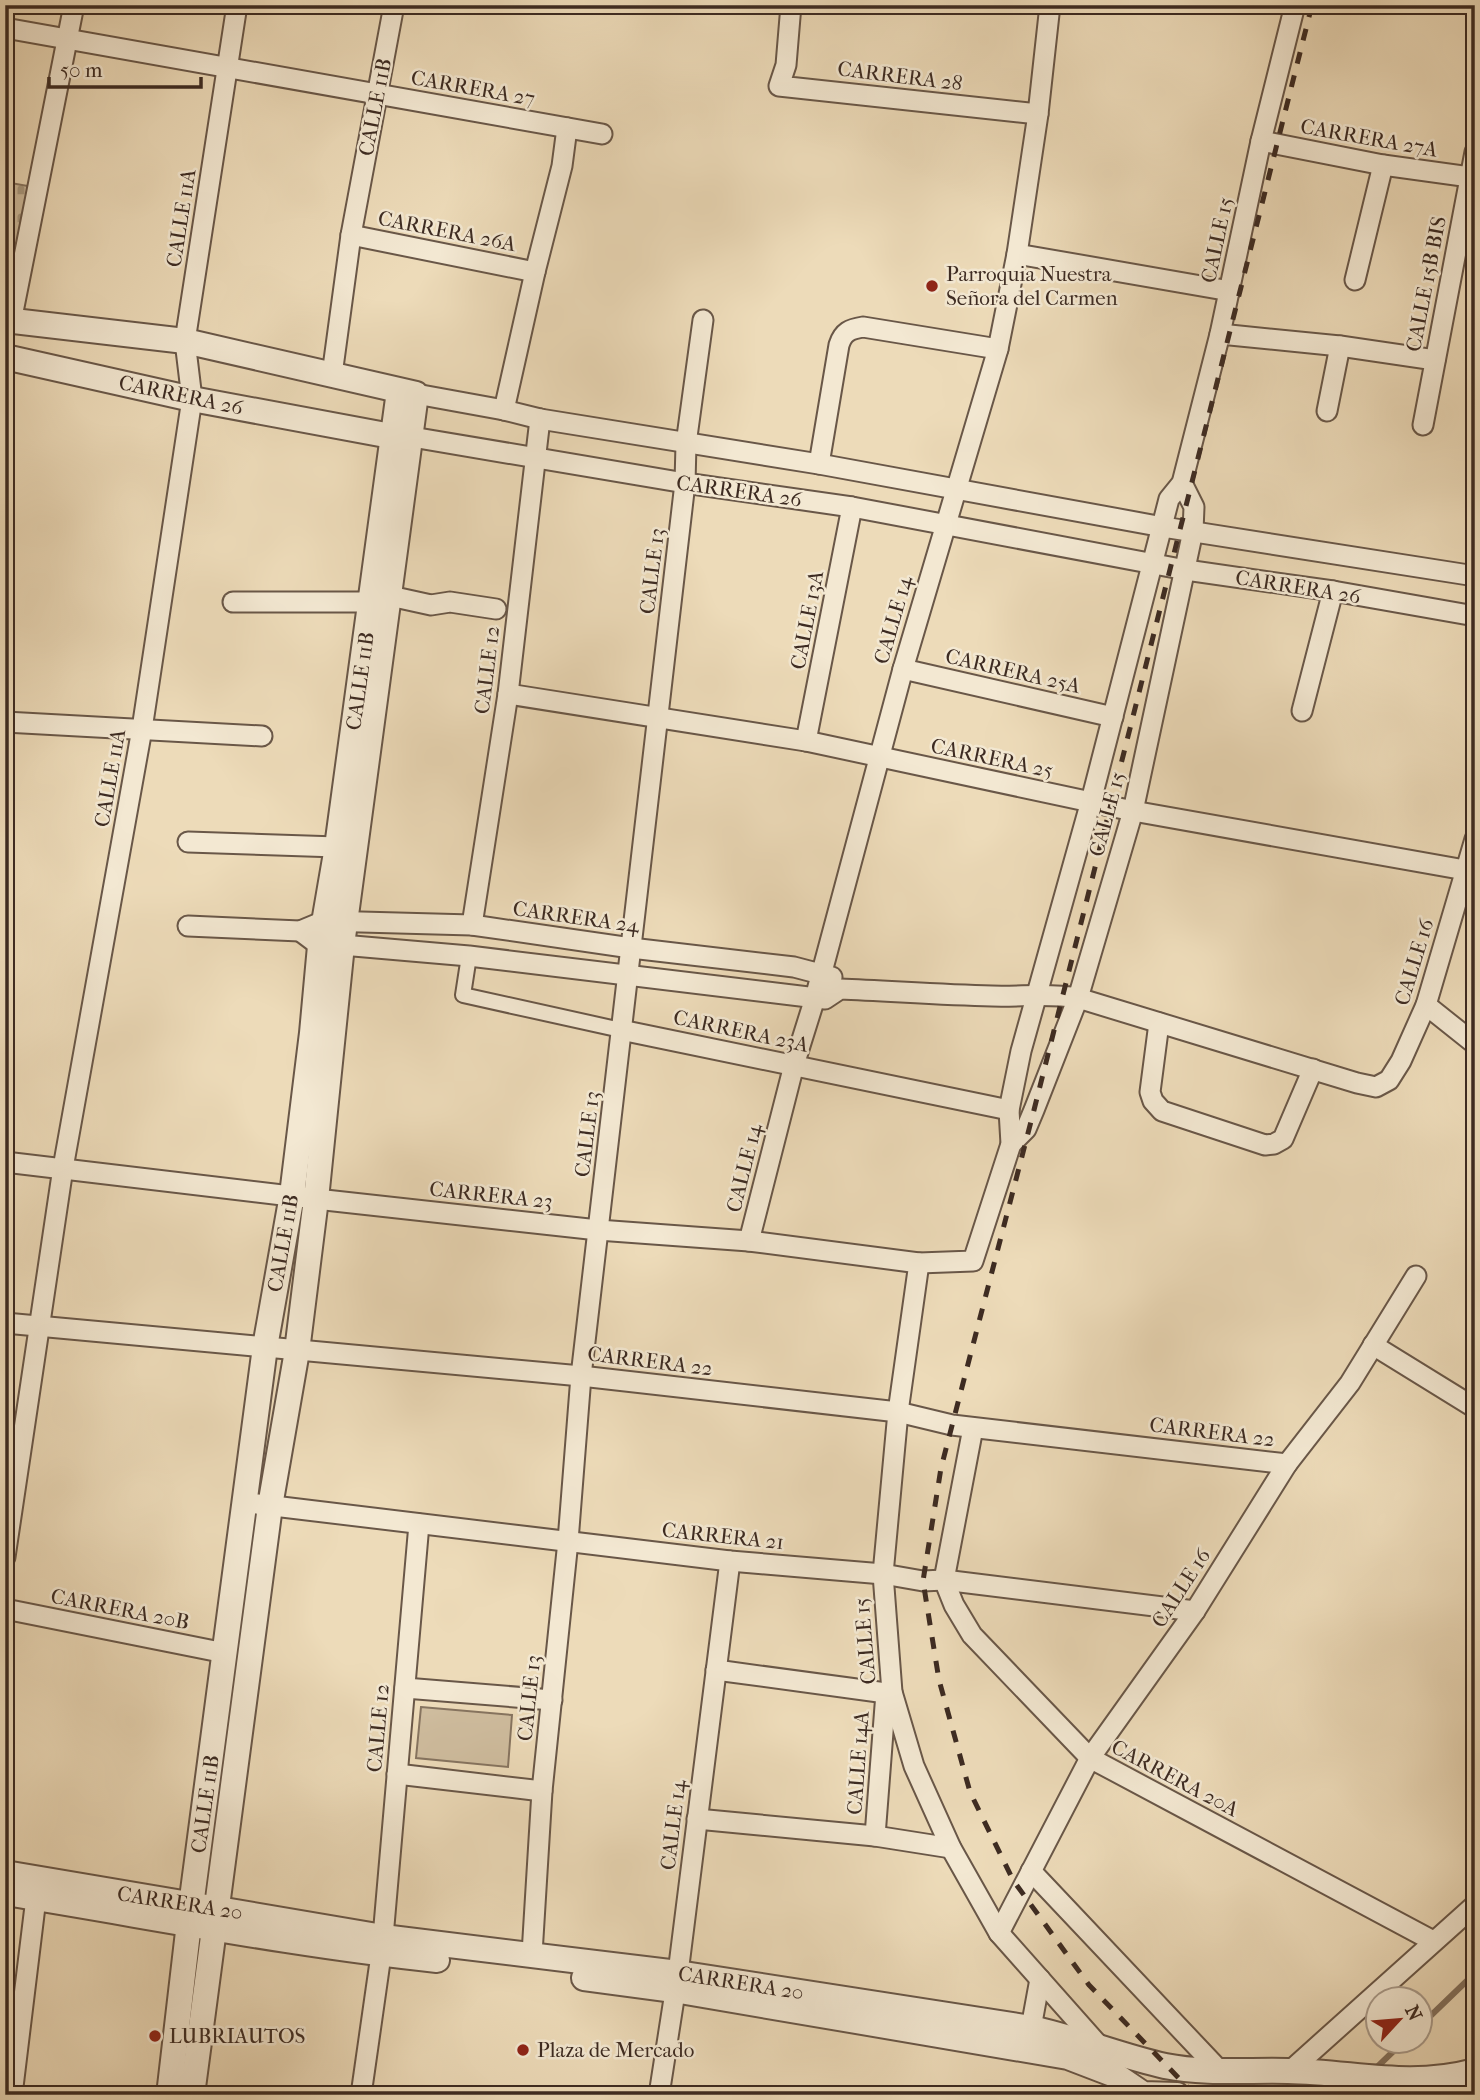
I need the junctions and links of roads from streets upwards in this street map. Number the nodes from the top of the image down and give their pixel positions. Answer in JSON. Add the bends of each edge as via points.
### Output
{"nodes":[{"id":1,"x":74,"y":5,"type":"edge"},
{"id":2,"x":237,"y":5,"type":"edge"},
{"id":3,"x":394,"y":5,"type":"edge"},
{"id":4,"x":791,"y":5,"type":"edge"},
{"id":5,"x":1050,"y":5,"type":"edge"},
{"id":6,"x":1295,"y":5,"type":"edge"},
{"id":7,"x":5,"y":28,"type":"edge"},
{"id":8,"x":68,"y":39,"type":"junction"},
{"id":9,"x":227,"y":67,"type":"junction"},
{"id":10,"x":378,"y":94,"type":"junction"},
{"id":11,"x":1038,"y":114,"type":"junction"},
{"id":12,"x":567,"y":128,"type":"junction"},
{"id":13,"x":602,"y":134,"type":"dead end"},
{"id":14,"x":1261,"y":141,"type":"junction"},
{"id":15,"x":1475,"y":152,"type":"edge"},
{"id":16,"x":1383,"y":165,"type":"junction"},
{"id":17,"x":1470,"y":177,"type":"junction"},
{"id":18,"x":351,"y":235,"type":"junction"},
{"id":19,"x":1017,"y":254,"type":"junction"},
{"id":20,"x":535,"y":272,"type":"junction"},
{"id":21,"x":1355,"y":280,"type":"dead end"},
{"id":22,"x":1230,"y":291,"type":"junction"},
{"id":23,"x":703,"y":320,"type":"dead end"},
{"id":24,"x":8,"y":321,"type":"edge"},
{"id":25,"x":1220,"y":334,"type":"junction"},
{"id":26,"x":185,"y":341,"type":"junction"},
{"id":27,"x":1340,"y":346,"type":"junction"},
{"id":28,"x":998,"y":349,"type":"junction"},
{"id":29,"x":5,"y":357,"type":"edge"},
{"id":30,"x":1435,"y":360,"type":"junction"},
{"id":31,"x":332,"y":375,"type":"junction"},
{"id":32,"x":407,"y":392,"type":"junction"},
{"id":33,"x":192,"y":399,"type":"junction"},
{"id":34,"x":505,"y":410,"type":"junction"},
{"id":35,"x":1327,"y":411,"type":"dead end"},
{"id":36,"x":540,"y":419,"type":"junction"},
{"id":37,"x":1423,"y":425,"type":"dead end"},
{"id":38,"x":401,"y":437,"type":"junction"},
{"id":39,"x":686,"y":444,"type":"junction"},
{"id":40,"x":534,"y":458,"type":"junction"},
{"id":41,"x":819,"y":464,"type":"junction"},
{"id":42,"x":685,"y":483,"type":"junction"},
{"id":43,"x":1182,"y":483,"type":"junction"},
{"id":44,"x":956,"y":490,"type":"junction"},
{"id":45,"x":852,"y":507,"type":"junction"},
{"id":46,"x":945,"y":525,"type":"junction"},
{"id":47,"x":1163,"y":527,"type":"junction"},
{"id":48,"x":1193,"y":531,"type":"junction"},
{"id":49,"x":1154,"y":564,"type":"junction"},
{"id":50,"x":1186,"y":570,"type":"junction"},
{"id":51,"x":1475,"y":576,"type":"edge"},
{"id":52,"x":1333,"y":592,"type":"junction"},
{"id":53,"x":380,"y":599,"type":"junction"},
{"id":54,"x":233,"y":602,"type":"dead end"},
{"id":55,"x":496,"y":609,"type":"dead end"},
{"id":56,"x":1475,"y":617,"type":"edge"},
{"id":57,"x":902,"y":668,"type":"junction"},
{"id":58,"x":508,"y":694,"type":"junction"},
{"id":59,"x":1302,"y":711,"type":"dead end"},
{"id":60,"x":658,"y":717,"type":"junction"},
{"id":61,"x":1113,"y":717,"type":"junction"},
{"id":62,"x":5,"y":722,"type":"edge"},
{"id":63,"x":142,"y":729,"type":"junction"},
{"id":64,"x":262,"y":736,"type":"dead end"},
{"id":65,"x":806,"y":741,"type":"junction"},
{"id":66,"x":879,"y":757,"type":"junction"},
{"id":67,"x":1091,"y":801,"type":"junction"},
{"id":68,"x":1133,"y":811,"type":"junction"},
{"id":69,"x":1475,"y":839,"type":"edge"},
{"id":70,"x":188,"y":842,"type":"dead end"},
{"id":71,"x":337,"y":847,"type":"junction"},
{"id":72,"x":1465,"y":870,"type":"junction"},
{"id":73,"x":472,"y":925,"type":"junction"},
{"id":74,"x":187,"y":926,"type":"dead end"},
{"id":75,"x":333,"y":933,"type":"junction"},
{"id":76,"x":631,"y":948,"type":"junction"},
{"id":77,"x":469,"y":956,"type":"junction"},
{"id":78,"x":821,"y":973,"type":"junction"},
{"id":79,"x":628,"y":975,"type":"junction"},
{"id":80,"x":840,"y":989,"type":"junction"},
{"id":81,"x":1036,"y":997,"type":"junction"},
{"id":82,"x":815,"y":998,"type":"junction"},
{"id":83,"x":1078,"y":998,"type":"junction"},
{"id":84,"x":1426,"y":1005,"type":"junction"},
{"id":85,"x":1159,"y":1023,"type":"junction"},
{"id":86,"x":621,"y":1030,"type":"junction"},
{"id":87,"x":1475,"y":1044,"type":"edge"},
{"id":88,"x":794,"y":1065,"type":"junction"},
{"id":89,"x":1313,"y":1069,"type":"junction"},
{"id":90,"x":1376,"y":1087,"type":"joint"},
{"id":91,"x":1009,"y":1110,"type":"junction"},
{"id":92,"x":1011,"y":1144,"type":"junction"},
{"id":93,"x":5,"y":1162,"type":"edge"},
{"id":94,"x":63,"y":1168,"type":"junction"},
{"id":95,"x":292,"y":1195,"type":"junction"},
{"id":96,"x":316,"y":1199,"type":"junction"},
{"id":97,"x":598,"y":1230,"type":"junction"},
{"id":98,"x":749,"y":1241,"type":"junction"},
{"id":99,"x":973,"y":1261,"type":"joint"},
{"id":100,"x":919,"y":1263,"type":"junction"},
{"id":101,"x":1416,"y":1276,"type":"dead end"},
{"id":102,"x":5,"y":1323,"type":"edge"},
{"id":103,"x":41,"y":1326,"type":"junction"},
{"id":104,"x":1373,"y":1345,"type":"junction"},
{"id":105,"x":265,"y":1347,"type":"junction"},
{"id":106,"x":297,"y":1351,"type":"junction"},
{"id":107,"x":581,"y":1376,"type":"junction"},
{"id":108,"x":1475,"y":1409,"type":"edge"},
{"id":109,"x":898,"y":1412,"type":"junction"},
{"id":110,"x":973,"y":1428,"type":"junction"},
{"id":111,"x":1287,"y":1464,"type":"junction"},
{"id":112,"x":258,"y":1504,"type":"junction"},
{"id":113,"x":419,"y":1524,"type":"junction"},
{"id":114,"x":568,"y":1541,"type":"junction"},
{"id":115,"x":5,"y":1557,"type":"edge"},
{"id":116,"x":730,"y":1561,"type":"junction"},
{"id":117,"x":883,"y":1574,"type":"junction"},
{"id":118,"x":944,"y":1580,"type":"junction"},
{"id":119,"x":5,"y":1609,"type":"edge"},
{"id":120,"x":1195,"y":1611,"type":"junction"},
{"id":121,"x":225,"y":1653,"type":"junction"},
{"id":122,"x":716,"y":1670,"type":"junction"},
{"id":123,"x":405,"y":1688,"type":"junction"},
{"id":124,"x":889,"y":1693,"type":"junction"},
{"id":125,"x":552,"y":1700,"type":"junction"},
{"id":126,"x":1090,"y":1758,"type":"junction"},
{"id":127,"x":397,"y":1774,"type":"junction"},
{"id":128,"x":542,"y":1791,"type":"junction"},
{"id":129,"x":697,"y":1819,"type":"junction"},
{"id":130,"x":875,"y":1836,"type":"junction"},
{"id":131,"x":951,"y":1848,"type":"junction"},
{"id":132,"x":1031,"y":1871,"type":"junction"},
{"id":133,"x":5,"y":1872,"type":"edge"},
{"id":134,"x":5,"y":1893,"type":"edge"},
{"id":135,"x":36,"y":1898,"type":"junction"},
{"id":136,"x":1475,"y":1905,"type":"edge"},
{"id":137,"x":190,"y":1915,"type":"junction"},
{"id":138,"x":216,"y":1919,"type":"junction"},
{"id":139,"x":999,"y":1933,"type":"junction"},
{"id":140,"x":1433,"y":1941,"type":"junction"},
{"id":141,"x":382,"y":1946,"type":"junction"},
{"id":142,"x":532,"y":1954,"type":"junction"},
{"id":143,"x":1040,"y":1979,"type":"junction"},
{"id":144,"x":676,"y":1982,"type":"junction"},
{"id":145,"x":1031,"y":2028,"type":"junction"},
{"id":146,"x":1102,"y":2049,"type":"junction"},
{"id":147,"x":1220,"y":2071,"type":"junction"},
{"id":148,"x":1290,"y":2071,"type":"junction"},
{"id":149,"x":1475,"y":2071,"type":"edge"},
{"id":150,"x":1144,"y":2094,"type":"edge"},
{"id":151,"x":12,"y":2095,"type":"edge"},
{"id":152,"x":169,"y":2095,"type":"edge"},
{"id":153,"x":192,"y":2095,"type":"edge"},
{"id":154,"x":361,"y":2095,"type":"edge"},
{"id":155,"x":659,"y":2095,"type":"edge"},
{"id":156,"x":1177,"y":2095,"type":"edge"}],
"edges":[{"from":1,"to":8,"type":"street"},
{"from":2,"to":9,"type":"street","name":"CALLE 11A"},
{"from":3,"to":10,"type":"street","name":"CALLE 11B"},
{"from":4,"to":11,"type":"street","name":"CARRERA 28","via":[[786,65],[779,86]]},
{"from":5,"to":11,"type":"street","name":"CALLE 14"},
{"from":6,"to":14,"type":"street","name":"CALLE 15"},
{"from":7,"to":8,"type":"street","name":"CARRERA 27"},
{"from":8,"to":9,"type":"street","name":"CARRERA 27"},
{"from":8,"to":24,"type":"street"},
{"from":9,"to":10,"type":"street","name":"CARRERA 27"},
{"from":9,"to":26,"type":"street","name":"CALLE 11A"},
{"from":10,"to":12,"type":"street","name":"CARRERA 27"},
{"from":10,"to":18,"type":"street","name":"CALLE 11B"},
{"from":11,"to":19,"type":"street","name":"CALLE 14"},
{"from":12,"to":13,"type":"street","name":"CARRERA 27"},
{"from":12,"to":20,"type":"street"},
{"from":14,"to":16,"type":"street","name":"CARRERA 27A"},
{"from":14,"to":22,"type":"street","name":"CALLE 15"},
{"from":15,"to":17,"type":"street","name":"CALLE 15B BIS"},
{"from":16,"to":17,"type":"street","name":"CARRERA 27A"},
{"from":16,"to":21,"type":"street"},
{"from":17,"to":30,"type":"street","name":"CALLE 15B BIS"},
{"from":18,"to":20,"type":"street","name":"CARRERA 26A"},
{"from":18,"to":31,"type":"street","name":"CALLE 11B"},
{"from":19,"to":22,"type":"street"},
{"from":19,"to":28,"type":"street","name":"CALLE 14"},
{"from":20,"to":34,"type":"street"},
{"from":22,"to":25,"type":"street","name":"CALLE 15"},
{"from":23,"to":39,"type":"street","name":"CALLE 13"},
{"from":24,"to":26,"type":"street","name":"CARRERA 26"},
{"from":25,"to":27,"type":"street"},
{"from":25,"to":43,"type":"street","name":"CALLE 15"},
{"from":26,"to":31,"type":"street","name":"CARRERA 26"},
{"from":26,"to":33,"type":"street","name":"CALLE 11A"},
{"from":27,"to":30,"type":"street"},
{"from":27,"to":35,"type":"street"},
{"from":28,"to":41,"type":"street","via":[[863,327],[850,329],[839,345]]},
{"from":28,"to":44,"type":"street","name":"CALLE 14"},
{"from":29,"to":33,"type":"street","name":"CARRERA 26"},
{"from":30,"to":37,"type":"street","name":"CALLE 15B BIS"},
{"from":31,"to":32,"type":"street","name":"CARRERA 26"},
{"from":32,"to":34,"type":"street","name":"CARRERA 26"},
{"from":32,"to":38,"type":"street","name":"CALLE 11B"},
{"from":33,"to":38,"type":"street","name":"CARRERA 26"},
{"from":33,"to":63,"type":"street","name":"CALLE 11A"},
{"from":34,"to":36,"type":"street","name":"CARRERA 26"},
{"from":36,"to":39,"type":"street","name":"CARRERA 26"},
{"from":36,"to":40,"type":"street","name":"CALLE 12"},
{"from":38,"to":40,"type":"street","name":"CARRERA 26"},
{"from":38,"to":53,"type":"street","name":"CALLE 11B"},
{"from":39,"to":41,"type":"street","name":"CARRERA 26"},
{"from":39,"to":42,"type":"street","name":"CALLE 13"},
{"from":40,"to":42,"type":"street","name":"CARRERA 26"},
{"from":40,"to":58,"type":"street","name":"CALLE 12"},
{"from":41,"to":44,"type":"street","name":"CARRERA 26"},
{"from":42,"to":45,"type":"street","name":"CARRERA 26"},
{"from":42,"to":60,"type":"street","name":"CALLE 13"},
{"from":43,"to":47,"type":"street","name":"CALLE 15","via":[[1169,499]]},
{"from":43,"to":48,"type":"street","name":"CALLE 15","via":[[1194,507]]},
{"from":44,"to":46,"type":"street","name":"CALLE 14"},
{"from":44,"to":47,"type":"street","name":"CARRERA 26"},
{"from":45,"to":46,"type":"street","name":"CARRERA 26"},
{"from":45,"to":65,"type":"street","name":"CALLE 13A"},
{"from":46,"to":49,"type":"street","name":"CARRERA 26"},
{"from":46,"to":57,"type":"street","name":"CALLE 14"},
{"from":47,"to":48,"type":"street","name":"CARRERA 26"},
{"from":47,"to":49,"type":"street","name":"CALLE 15"},
{"from":48,"to":50,"type":"street","name":"CALLE 15"},
{"from":48,"to":51,"type":"street","name":"CARRERA 26"},
{"from":49,"to":50,"type":"street","name":"CARRERA 26"},
{"from":49,"to":61,"type":"street","name":"CALLE 15"},
{"from":50,"to":52,"type":"street","name":"CARRERA 26"},
{"from":50,"to":68,"type":"street","name":"CALLE 15"},
{"from":52,"to":56,"type":"street","name":"CARRERA 26"},
{"from":52,"to":59,"type":"street"},
{"from":53,"to":54,"type":"street"},
{"from":53,"to":55,"type":"street"},
{"from":53,"to":71,"type":"street","name":"CALLE 11B"},
{"from":53,"to":75,"type":"street","name":"CALLE 11B"},
{"from":57,"to":61,"type":"street","name":"CARRERA 25A"},
{"from":57,"to":66,"type":"street","name":"CALLE 14"},
{"from":58,"to":60,"type":"street","name":"CARRERA 25"},
{"from":58,"to":73,"type":"street","name":"CALLE 12"},
{"from":60,"to":65,"type":"street","name":"CARRERA 25"},
{"from":60,"to":76,"type":"street","name":"CALLE 13"},
{"from":61,"to":67,"type":"street","name":"CALLE 15"},
{"from":62,"to":63,"type":"street"},
{"from":63,"to":64,"type":"street"},
{"from":63,"to":94,"type":"street","name":"CALLE 11A"},
{"from":65,"to":66,"type":"street","name":"CARRERA 25"},
{"from":66,"to":67,"type":"street","name":"CARRERA 25"},
{"from":66,"to":78,"type":"street","name":"CALLE 14"},
{"from":67,"to":68,"type":"street","name":"CARRERA 25"},
{"from":67,"to":81,"type":"street","name":"CALLE 15"},
{"from":68,"to":72,"type":"street","name":"CARRERA 25"},
{"from":68,"to":83,"type":"street","name":"CALLE 15"},
{"from":69,"to":72,"type":"street","name":"CALLE 16"},
{"from":70,"to":71,"type":"street"},
{"from":71,"to":75,"type":"street","name":"CALLE 11B"},
{"from":72,"to":84,"type":"street","name":"CALLE 16"},
{"from":73,"to":75,"type":"street","name":"CARRERA 24"},
{"from":73,"to":76,"type":"street","name":"CARRERA 24"},
{"from":74,"to":75,"type":"street","name":"CARRERA 24"},
{"from":75,"to":77,"type":"street","name":"CARRERA 24"},
{"from":75,"to":95,"type":"street","name":"CALLE 11B","via":[[312,1033]]},
{"from":75,"to":96,"type":"street","name":"CALLE 11B"},
{"from":76,"to":78,"type":"street","name":"CARRERA 24"},
{"from":76,"to":79,"type":"street","name":"CALLE 13"},
{"from":77,"to":79,"type":"street","name":"CARRERA 24"},
{"from":77,"to":86,"type":"street","name":"CARRERA 23A","via":[[463,995]]},
{"from":78,"to":80,"type":"street","name":"CARRERA 24","via":[[830,975]]},
{"from":78,"to":82,"type":"street","name":"CALLE 14"},
{"from":79,"to":82,"type":"street","name":"CARRERA 24"},
{"from":79,"to":86,"type":"street","name":"CALLE 13"},
{"from":80,"to":81,"type":"street","name":"CARRERA 24"},
{"from":80,"to":82,"type":"street","name":"CARRERA 24","via":[[825,999]]},
{"from":81,"to":83,"type":"street","name":"CARRERA 24"},
{"from":81,"to":91,"type":"street","name":"CALLE 15"},
{"from":82,"to":88,"type":"street","name":"CALLE 14"},
{"from":83,"to":85,"type":"street","name":"CARRERA 24"},
{"from":83,"to":92,"type":"street","name":"CALLE 15","via":[[1026,1129]]},
{"from":84,"to":87,"type":"street"},
{"from":84,"to":90,"type":"street","name":"CALLE 16","via":[[1401,1061],[1389,1080]]},
{"from":85,"to":89,"type":"street","name":"CARRERA 24"},
{"from":85,"to":89,"type":"street","via":[[1150,1092],[1153,1101],[1162,1111],[1265,1145],[1283,1139]]},
{"from":86,"to":88,"type":"street","name":"CARRERA 23A"},
{"from":86,"to":97,"type":"street","name":"CALLE 13"},
{"from":88,"to":91,"type":"street","name":"CARRERA 23A"},
{"from":88,"to":98,"type":"street","name":"CALLE 14"},
{"from":89,"to":90,"type":"street","name":"CARRERA 24"},
{"from":91,"to":92,"type":"street","name":"CALLE 15"},
{"from":92,"to":99,"type":"street","name":"CALLE 15"},
{"from":93,"to":94,"type":"street","name":"CARRERA 23"},
{"from":94,"to":95,"type":"street","name":"CARRERA 23"},
{"from":94,"to":103,"type":"street","name":"CALLE 11A"},
{"from":95,"to":96,"type":"street","name":"CARRERA 23"},
{"from":95,"to":105,"type":"street","name":"CALLE 11B"},
{"from":96,"to":97,"type":"street","name":"CARRERA 23"},
{"from":96,"to":106,"type":"street","name":"CALLE 11B"},
{"from":97,"to":98,"type":"street","name":"CARRERA 23"},
{"from":97,"to":107,"type":"street","name":"CALLE 13"},
{"from":98,"to":100,"type":"street","name":"CARRERA 23"},
{"from":99,"to":100,"type":"street","name":"CARRERA 23"},
{"from":100,"to":109,"type":"street","name":"CALLE 15"},
{"from":101,"to":104,"type":"street","name":"CALLE 16"},
{"from":102,"to":103,"type":"street","name":"CARRERA 22"},
{"from":103,"to":105,"type":"street","name":"CARRERA 22"},
{"from":103,"to":115,"type":"street","name":"CALLE 11A"},
{"from":104,"to":108,"type":"street"},
{"from":104,"to":111,"type":"street","name":"CALLE 16","via":[[1350,1383]]},
{"from":105,"to":106,"type":"street","name":"CARRERA 22"},
{"from":105,"to":112,"type":"street","name":"CALLE 11B"},
{"from":106,"to":107,"type":"street","name":"CARRERA 22"},
{"from":106,"to":112,"type":"street","name":"CALLE 11B"},
{"from":107,"to":109,"type":"street","name":"CARRERA 22"},
{"from":107,"to":114,"type":"street","name":"CALLE 13"},
{"from":109,"to":110,"type":"street","name":"CARRERA 22"},
{"from":109,"to":117,"type":"street","name":"CALLE 15"},
{"from":110,"to":111,"type":"street","name":"CARRERA 22"},
{"from":110,"to":118,"type":"street"},
{"from":111,"to":120,"type":"street","name":"CALLE 16"},
{"from":112,"to":113,"type":"street","name":"CARRERA 21"},
{"from":112,"to":121,"type":"street","name":"CALLE 11B"},
{"from":112,"to":138,"type":"street","name":"CALLE 11B"},
{"from":113,"to":114,"type":"street","name":"CARRERA 21"},
{"from":113,"to":123,"type":"street","name":"CALLE 12"},
{"from":114,"to":116,"type":"street","name":"CARRERA 21"},
{"from":114,"to":125,"type":"street","name":"CALLE 13"},
{"from":116,"to":117,"type":"street","name":"CARRERA 21"},
{"from":116,"to":122,"type":"street","name":"CALLE 14"},
{"from":117,"to":118,"type":"street","name":"CARRERA 21"},
{"from":117,"to":124,"type":"street","name":"CALLE 15"},
{"from":118,"to":120,"type":"street","name":"CARRERA 21"},
{"from":118,"to":126,"type":"street","name":"CARRERA 20A","via":[[972,1635]]},
{"from":119,"to":121,"type":"street","name":"CARRERA 20B"},
{"from":120,"to":126,"type":"street","name":"CALLE 16"},
{"from":121,"to":137,"type":"street","name":"CALLE 11B"},
{"from":122,"to":124,"type":"street"},
{"from":122,"to":129,"type":"street","name":"CALLE 14"},
{"from":123,"to":125,"type":"street"},
{"from":123,"to":127,"type":"street","name":"CALLE 12"},
{"from":124,"to":130,"type":"street","name":"CALLE 14A"},
{"from":124,"to":131,"type":"street","name":"CALLE 15","via":[[914,1766]]},
{"from":125,"to":128,"type":"street","name":"CALLE 13"},
{"from":126,"to":132,"type":"street","name":"CALLE 16"},
{"from":126,"to":140,"type":"street","name":"CARRERA 20A"},
{"from":127,"to":128,"type":"street"},
{"from":127,"to":141,"type":"street","name":"CALLE 12"},
{"from":128,"to":142,"type":"street","name":"CALLE 13"},
{"from":129,"to":130,"type":"street"},
{"from":129,"to":144,"type":"street","name":"CALLE 14"},
{"from":130,"to":131,"type":"street"},
{"from":131,"to":139,"type":"street","name":"CALLE 15"},
{"from":132,"to":139,"type":"street","name":"CALLE 16"},
{"from":132,"to":147,"type":"street"},
{"from":133,"to":137,"type":"street","name":"CARRERA 20"},
{"from":134,"to":135,"type":"street","name":"CARRERA 20"},
{"from":135,"to":137,"type":"street","name":"CARRERA 20"},
{"from":135,"to":151,"type":"street"},
{"from":136,"to":140,"type":"street"},
{"from":137,"to":138,"type":"street","name":"CARRERA 20"},
{"from":137,"to":152,"type":"street","name":"CALLE 11B"},
{"from":138,"to":141,"type":"street","name":"CARRERA 20"},
{"from":138,"to":153,"type":"street","name":"CALLE 11B"},
{"from":139,"to":143,"type":"street","name":"CALLE 15"},
{"from":140,"to":148,"type":"street"},
{"from":141,"to":142,"type":"street","name":"CARRERA 20"},
{"from":141,"to":144,"type":"street","name":"CARRERA 20","via":[[529,1970]]},
{"from":141,"to":154,"type":"street","name":"CALLE 12"},
{"from":142,"to":144,"type":"street","name":"CARRERA 20"},
{"from":143,"to":145,"type":"street"},
{"from":143,"to":146,"type":"street","name":"CALLE 15"},
{"from":144,"to":145,"type":"street","name":"CARRERA 20"},
{"from":144,"to":150,"type":"street","name":"CARRERA 20","via":[[1068,2057],[1115,2075]]},
{"from":144,"to":155,"type":"street","name":"CALLE 14"},
{"from":145,"to":146,"type":"street","name":"CARRERA 20"},
{"from":146,"to":147,"type":"street","name":"CARRERA 20","via":[[1168,2066]]},
{"from":146,"to":150,"type":"street"},
{"from":147,"to":148,"type":"street","name":"CARRERA 20"},
{"from":148,"to":149,"type":"street","name":"CARRERA 20","via":[[1423,2080]]},
{"from":150,"to":156,"type":"street"}]}
